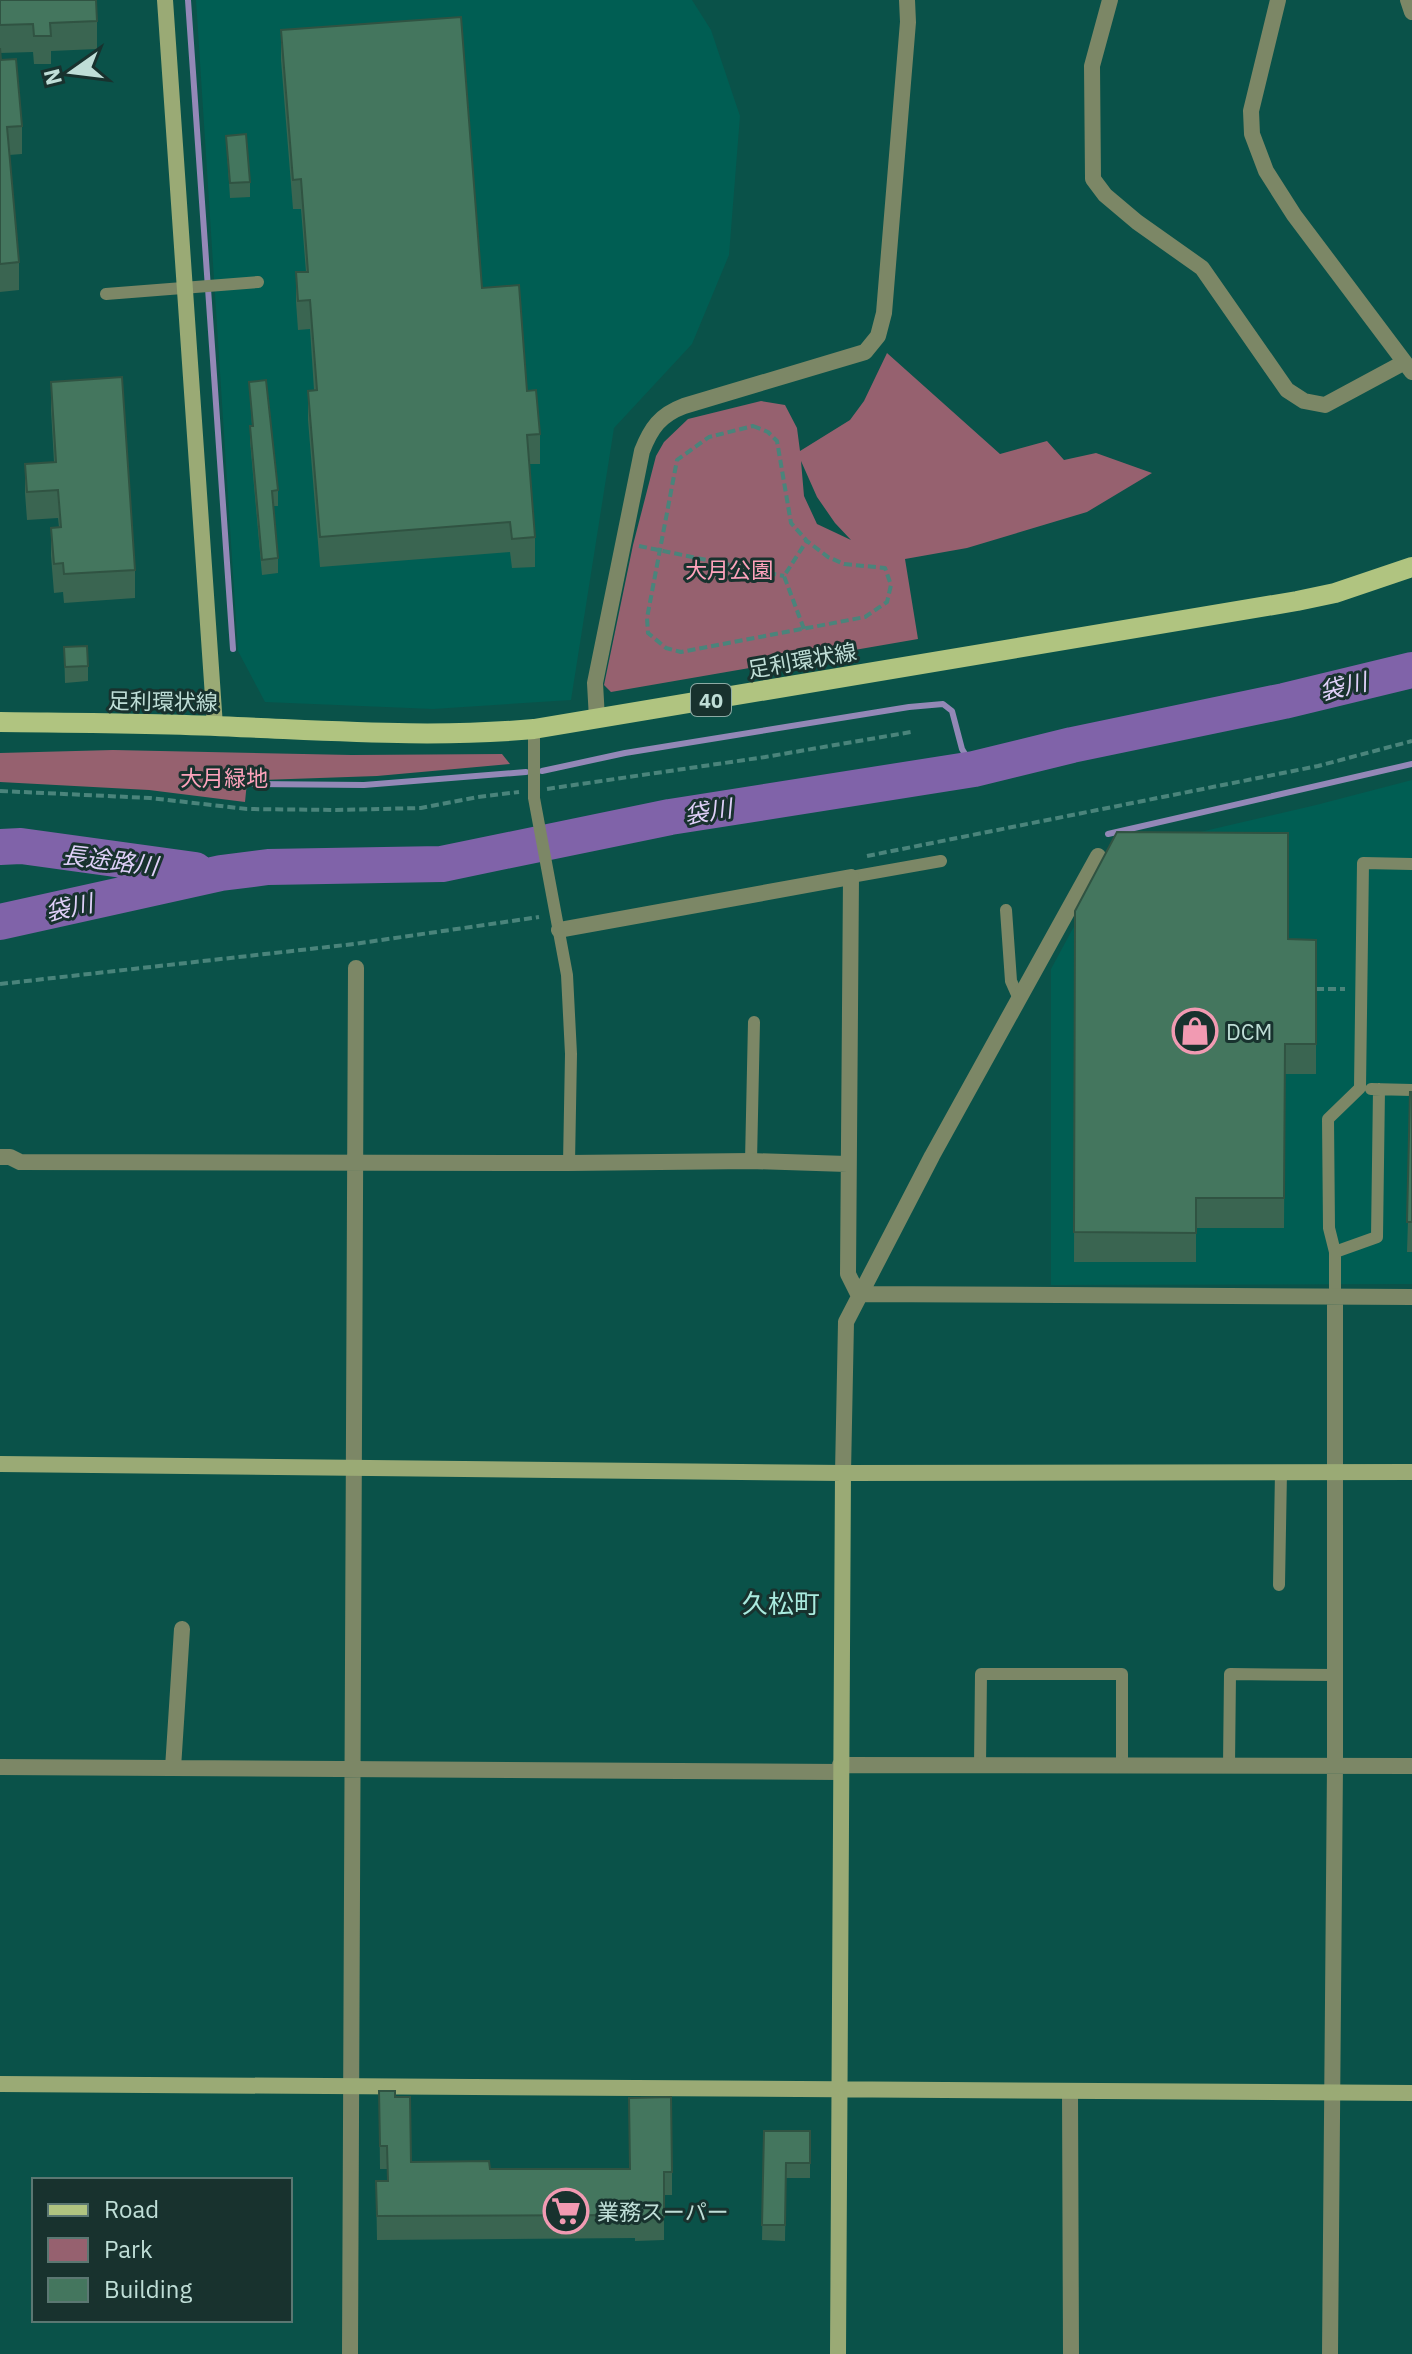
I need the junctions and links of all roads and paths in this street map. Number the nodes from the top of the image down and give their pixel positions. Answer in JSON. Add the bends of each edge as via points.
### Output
{"nodes":[{"id":1,"x":165,"y":0,"type":"edge"},
{"id":2,"x":907,"y":0,"type":"edge"},
{"id":3,"x":1110,"y":0,"type":"edge"},
{"id":4,"x":1278,"y":0,"type":"edge"},
{"id":5,"x":1408,"y":0,"type":"edge"},
{"id":6,"x":1412,"y":12,"type":"edge"},
{"id":7,"x":258,"y":282,"type":"dead end"},
{"id":8,"x":184,"y":288,"type":"junction"},
{"id":9,"x":106,"y":294,"type":"dead end"},
{"id":10,"x":1408,"y":368,"type":"edge"},
{"id":11,"x":807,"y":541,"type":"junction"},
{"id":12,"x":633,"y":545,"type":"dead end"},
{"id":13,"x":658,"y":550,"type":"junction"},
{"id":14,"x":1412,"y":567,"type":"edge"},
{"id":15,"x":784,"y":576,"type":"junction"},
{"id":16,"x":804,"y":629,"type":"junction"},
{"id":17,"x":597,"y":719,"type":"junction"},
{"id":18,"x":0,"y":722,"type":"edge"},
{"id":19,"x":215,"y":726,"type":"junction"},
{"id":20,"x":534,"y":729,"type":"junction"},
{"id":21,"x":911,"y":732,"type":"dead end"},
{"id":22,"x":1412,"y":741,"type":"edge"},
{"id":23,"x":0,"y":791,"type":"edge"},
{"id":24,"x":533,"y":793,"type":"junction"},
{"id":25,"x":865,"y":856,"type":"dead end"},
{"id":26,"x":1098,"y":856,"type":"dead end"},
{"id":27,"x":941,"y":861,"type":"dead end"},
{"id":28,"x":1412,"y":864,"type":"edge"},
{"id":29,"x":851,"y":877,"type":"junction"},
{"id":30,"x":1006,"y":910,"type":"dead end"},
{"id":31,"x":549,"y":912,"type":"junction"},
{"id":32,"x":559,"y":930,"type":"junction"},
{"id":33,"x":356,"y":968,"type":"dead end"},
{"id":34,"x":0,"y":984,"type":"edge"},
{"id":35,"x":1316,"y":989,"type":"edge"},
{"id":36,"x":1361,"y":990,"type":"junction"},
{"id":37,"x":1019,"y":999,"type":"junction"},
{"id":38,"x":754,"y":1022,"type":"dead end"},
{"id":39,"x":1360,"y":1088,"type":"junction"},
{"id":40,"x":1379,"y":1089,"type":"junction"},
{"id":41,"x":1412,"y":1090,"type":"edge"},
{"id":42,"x":0,"y":1157,"type":"edge"},
{"id":43,"x":751,"y":1161,"type":"junction"},
{"id":44,"x":355,"y":1162,"type":"junction"},
{"id":45,"x":569,"y":1163,"type":"junction"},
{"id":46,"x":847,"y":1164,"type":"junction"},
{"id":47,"x":1335,"y":1252,"type":"junction"},
{"id":48,"x":858,"y":1294,"type":"junction"},
{"id":49,"x":1335,"y":1297,"type":"junction"},
{"id":50,"x":1412,"y":1297,"type":"edge"},
{"id":51,"x":0,"y":1464,"type":"edge"},
{"id":52,"x":354,"y":1467,"type":"junction"},
{"id":53,"x":1281,"y":1472,"type":"junction"},
{"id":54,"x":1335,"y":1472,"type":"junction"},
{"id":55,"x":1412,"y":1472,"type":"edge"},
{"id":56,"x":843,"y":1473,"type":"junction"},
{"id":57,"x":1279,"y":1585,"type":"dead end"},
{"id":58,"x":182,"y":1629,"type":"dead end"},
{"id":59,"x":1335,"y":1675,"type":"junction"},
{"id":60,"x":980,"y":1765,"type":"junction"},
{"id":61,"x":1122,"y":1765,"type":"junction"},
{"id":62,"x":1229,"y":1765,"type":"junction"},
{"id":63,"x":1335,"y":1765,"type":"junction"},
{"id":64,"x":1412,"y":1766,"type":"edge"},
{"id":65,"x":0,"y":1767,"type":"edge"},
{"id":66,"x":173,"y":1768,"type":"junction"},
{"id":67,"x":840,"y":1768,"type":"junction"},
{"id":68,"x":354,"y":1770,"type":"junction"},
{"id":69,"x":0,"y":2084,"type":"edge"},
{"id":70,"x":352,"y":2087,"type":"junction"},
{"id":71,"x":839,"y":2090,"type":"junction"},
{"id":72,"x":1070,"y":2092,"type":"junction"},
{"id":73,"x":1333,"y":2093,"type":"junction"},
{"id":74,"x":1412,"y":2093,"type":"edge"},
{"id":75,"x":350,"y":2354,"type":"edge"},
{"id":76,"x":838,"y":2354,"type":"edge"},
{"id":77,"x":1071,"y":2354,"type":"edge"},
{"id":78,"x":1330,"y":2354,"type":"edge"}],
"edges":[{"from":1,"to":8,"type":"street"},
{"from":2,"to":17,"type":"street","via":[[884,313],[878,336],[865,352],[667,412],[651,429],[642,451],[595,683]]},
{"from":3,"to":10,"type":"street","via":[[1092,66],[1093,179],[1105,195],[1202,268],[1287,390],[1304,401],[1325,405]]},
{"from":4,"to":10,"type":"street","via":[[1251,111],[1252,134],[1266,171],[1294,215]]},
{"from":5,"to":6,"type":"street"},
{"from":7,"to":8,"type":"lane"},
{"from":8,"to":9,"type":"lane"},
{"from":8,"to":19,"type":"street"},
{"from":11,"to":13,"type":"path","via":[[788,514],[777,441],[753,426],[709,437],[677,460]]},
{"from":11,"to":15,"type":"path"},
{"from":11,"to":16,"type":"path","via":[[844,564],[885,568],[891,585],[887,602],[877,611]]},
{"from":12,"to":13,"type":"path"},
{"from":13,"to":15,"type":"path"},
{"from":13,"to":16,"type":"path","via":[[648,633],[666,648],[681,652]]},
{"from":14,"to":17,"type":"main road","name":"足利環状線","number":"40","via":[[1297,601]]},
{"from":15,"to":16,"type":"path"},
{"from":17,"to":20,"type":"main road","name":"足利環状線","number":"40"},
{"from":18,"to":19,"type":"main road","name":"足利環状線","number":"40"},
{"from":19,"to":20,"type":"main road","name":"足利環状線","number":"40","via":[[431,734]]},
{"from":20,"to":24,"type":"lane"},
{"from":21,"to":24,"type":"path"},
{"from":22,"to":25,"type":"path","via":[[1303,770]]},
{"from":23,"to":24,"type":"path","via":[[247,809],[336,810],[421,808]]},
{"from":24,"to":31,"type":"lane"},
{"from":26,"to":37,"type":"street"},
{"from":27,"to":29,"type":"lane"},
{"from":28,"to":36,"type":"lane","via":[[1363,863]]},
{"from":29,"to":32,"type":"street"},
{"from":29,"to":46,"type":"street"},
{"from":30,"to":37,"type":"lane","via":[[1011,981]]},
{"from":31,"to":32,"type":"lane"},
{"from":31,"to":34,"type":"path","via":[[340,946]]},
{"from":32,"to":45,"type":"lane","via":[[570,1016]]},
{"from":33,"to":44,"type":"street"},
{"from":35,"to":36,"type":"path"},
{"from":36,"to":39,"type":"lane"},
{"from":37,"to":48,"type":"street"},
{"from":38,"to":43,"type":"lane"},
{"from":39,"to":40,"type":"lane"},
{"from":39,"to":47,"type":"lane","via":[[1328,1119],[1329,1228]]},
{"from":40,"to":41,"type":"lane"},
{"from":40,"to":47,"type":"lane","via":[[1377,1237]]},
{"from":42,"to":44,"type":"street","via":[[20,1162]]},
{"from":43,"to":45,"type":"street"},
{"from":43,"to":46,"type":"street"},
{"from":44,"to":45,"type":"street"},
{"from":44,"to":52,"type":"street"},
{"from":46,"to":48,"type":"street","via":[[848,1274]]},
{"from":47,"to":49,"type":"lane"},
{"from":48,"to":49,"type":"street"},
{"from":48,"to":56,"type":"street","via":[[844,1340]]},
{"from":49,"to":50,"type":"street"},
{"from":49,"to":54,"type":"street"},
{"from":51,"to":52,"type":"street"},
{"from":52,"to":56,"type":"street"},
{"from":52,"to":68,"type":"street"},
{"from":53,"to":54,"type":"street"},
{"from":53,"to":56,"type":"street"},
{"from":53,"to":57,"type":"lane"},
{"from":54,"to":55,"type":"street"},
{"from":54,"to":59,"type":"street"},
{"from":56,"to":67,"type":"street"},
{"from":58,"to":66,"type":"street"},
{"from":59,"to":62,"type":"lane","via":[[1230,1674]]},
{"from":59,"to":63,"type":"street"},
{"from":60,"to":61,"type":"street"},
{"from":60,"to":61,"type":"lane","via":[[981,1674],[1122,1674]]},
{"from":60,"to":67,"type":"street"},
{"from":61,"to":62,"type":"street"},
{"from":62,"to":63,"type":"street"},
{"from":63,"to":64,"type":"street"},
{"from":63,"to":73,"type":"street"},
{"from":65,"to":66,"type":"street"},
{"from":66,"to":68,"type":"street"},
{"from":67,"to":68,"type":"street"},
{"from":67,"to":71,"type":"street"},
{"from":68,"to":70,"type":"street"},
{"from":69,"to":70,"type":"street"},
{"from":70,"to":71,"type":"street"},
{"from":70,"to":75,"type":"street"},
{"from":71,"to":72,"type":"street"},
{"from":71,"to":76,"type":"street"},
{"from":72,"to":73,"type":"street"},
{"from":72,"to":77,"type":"street"},
{"from":73,"to":74,"type":"street"},
{"from":73,"to":78,"type":"street"}]}
